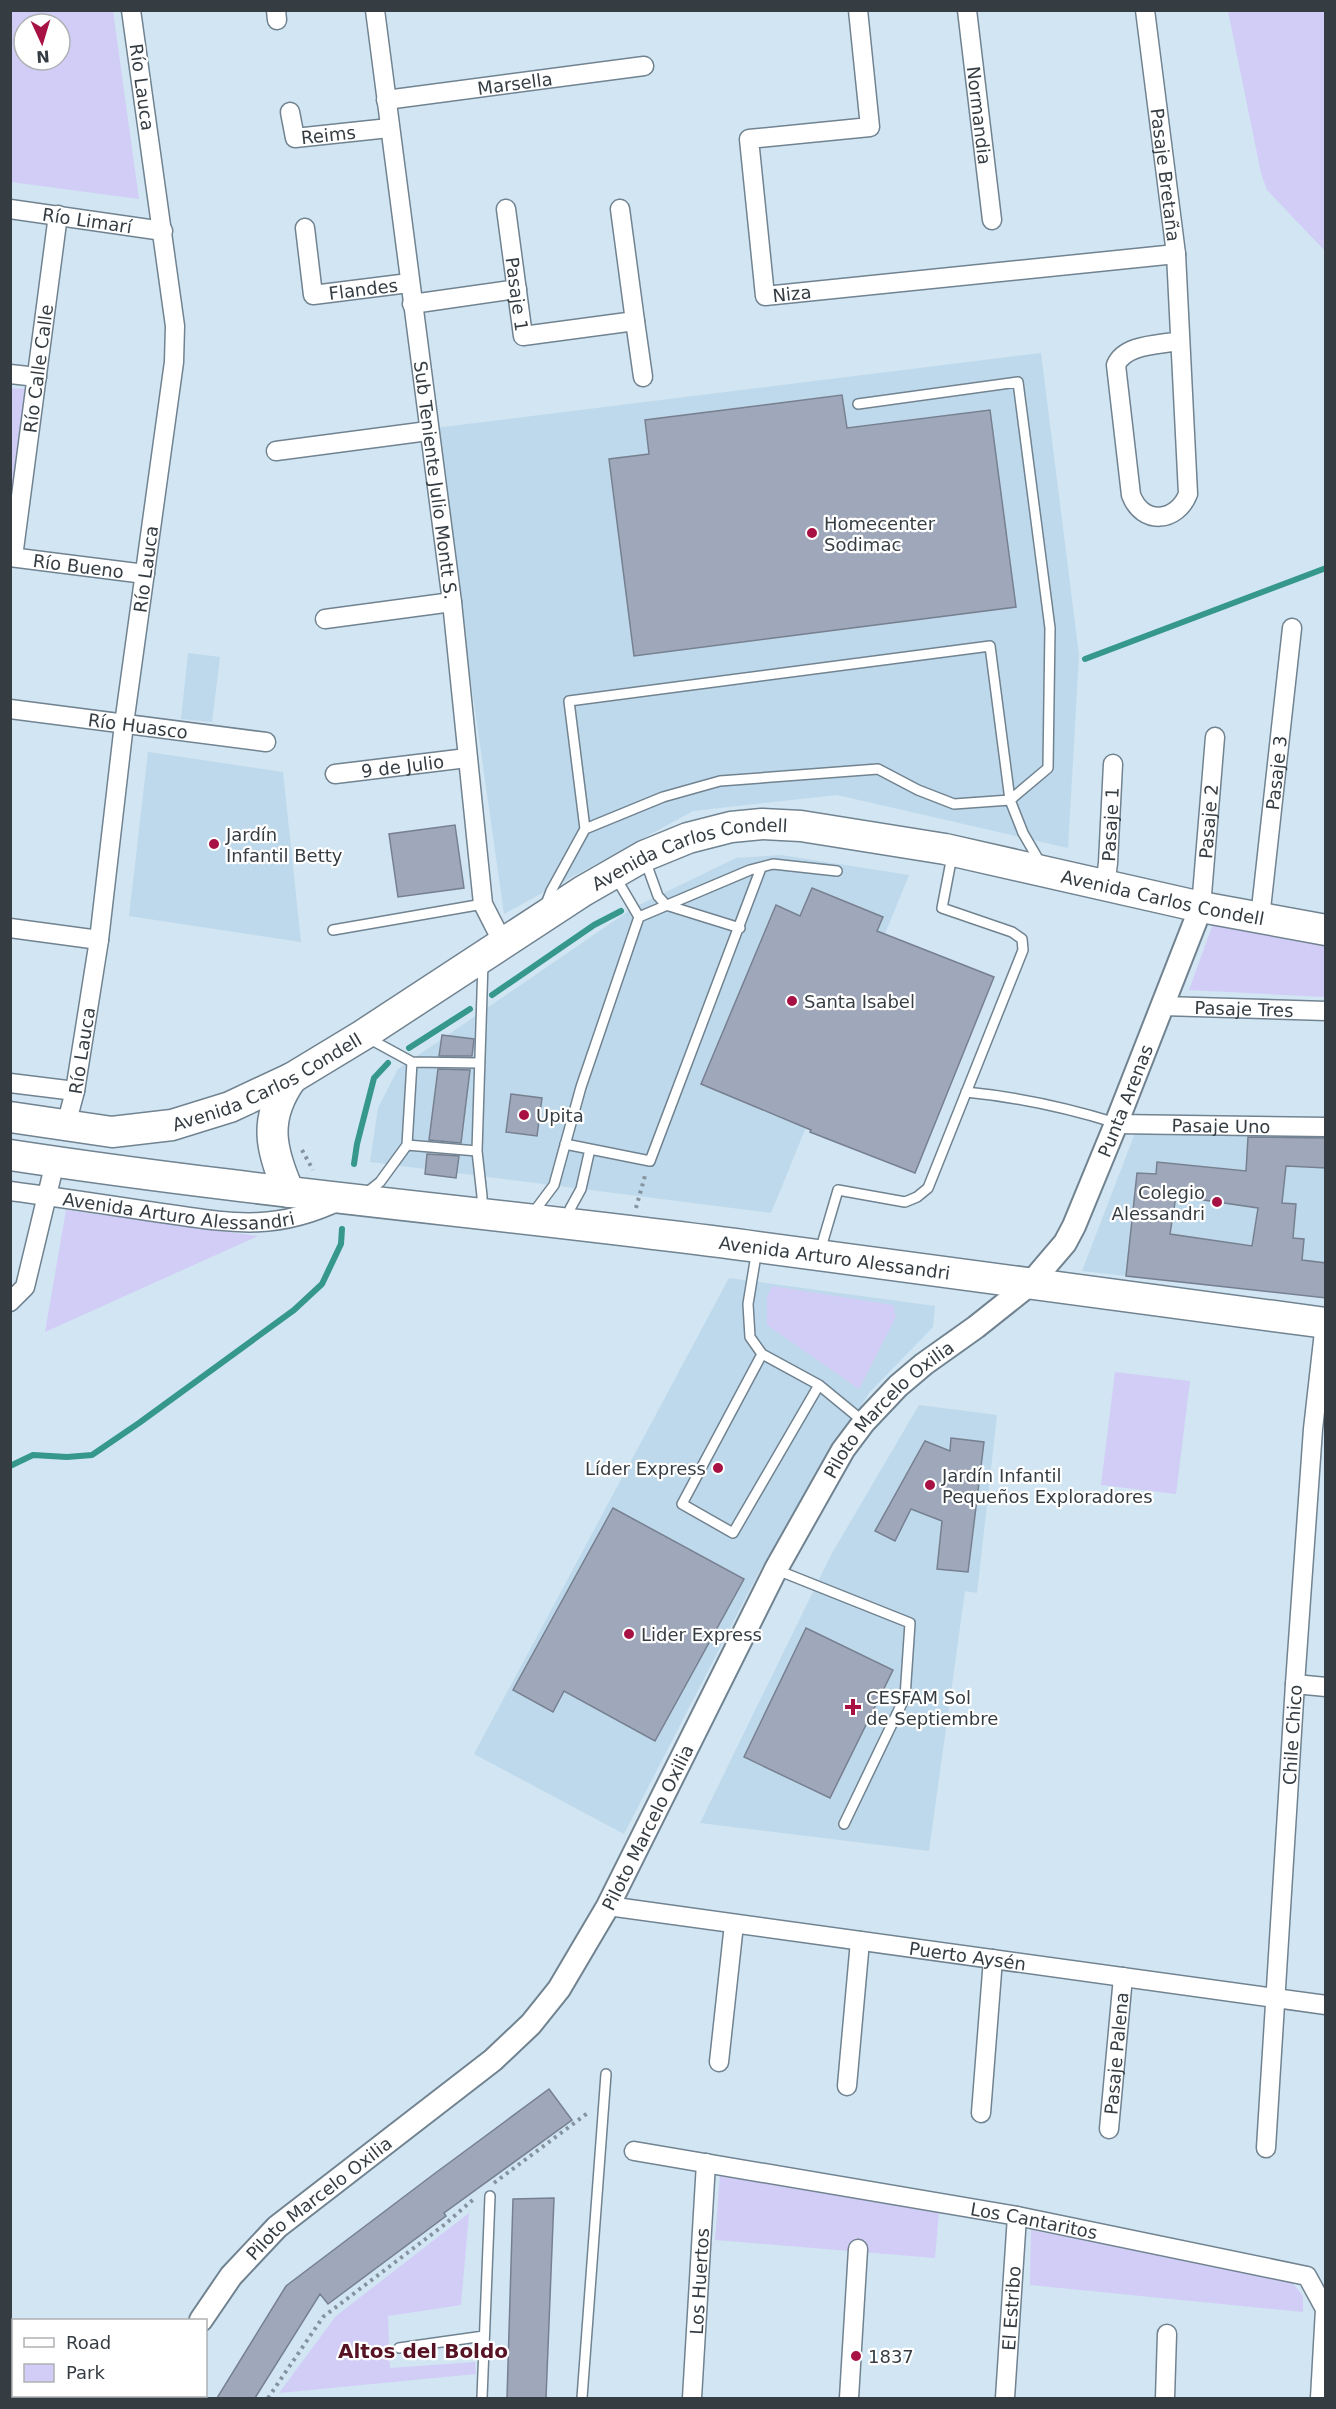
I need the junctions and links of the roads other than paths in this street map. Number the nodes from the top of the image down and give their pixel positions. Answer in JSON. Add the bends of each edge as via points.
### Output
{"nodes":[{"id":1,"x":132,"y":10,"type":"edge"},
{"id":2,"x":375,"y":10,"type":"edge"},
{"id":3,"x":858,"y":10,"type":"edge"},
{"id":4,"x":967,"y":10,"type":"edge"},
{"id":5,"x":1146,"y":10,"type":"edge"},
{"id":6,"x":644,"y":66,"type":"dead end"},
{"id":7,"x":386,"y":100,"type":"junction"},
{"id":8,"x":290,"y":112,"type":"dead end"},
{"id":9,"x":389,"y":128,"type":"junction"},
{"id":10,"x":10,"y":209,"type":"edge"},
{"id":11,"x":506,"y":209,"type":"dead end"},
{"id":12,"x":620,"y":209,"type":"dead end"},
{"id":13,"x":58,"y":215,"type":"junction"},
{"id":14,"x":992,"y":220,"type":"dead end"},
{"id":15,"x":305,"y":228,"type":"dead end"},
{"id":16,"x":163,"y":231,"type":"junction"},
{"id":17,"x":1176,"y":254,"type":"junction"},
{"id":18,"x":409,"y":283,"type":"junction"},
{"id":19,"x":517,"y":289,"type":"junction"},
{"id":20,"x":412,"y":304,"type":"junction"},
{"id":21,"x":636,"y":321,"type":"junction"},
{"id":22,"x":1179,"y":341,"type":"junction"},
{"id":23,"x":10,"y":374,"type":"edge"},
{"id":24,"x":37,"y":377,"type":"junction"},
{"id":25,"x":643,"y":377,"type":"dead end"},
{"id":26,"x":858,"y":404,"type":"dead end"},
{"id":27,"x":428,"y":431,"type":"junction"},
{"id":28,"x":276,"y":451,"type":"dead end"},
{"id":29,"x":12,"y":557,"type":"edge"},
{"id":30,"x":145,"y":574,"type":"junction"},
{"id":31,"x":452,"y":602,"type":"junction"},
{"id":32,"x":325,"y":619,"type":"dead end"},
{"id":33,"x":1292,"y":628,"type":"dead end"},
{"id":34,"x":10,"y":709,"type":"edge"},
{"id":35,"x":124,"y":724,"type":"junction"},
{"id":36,"x":1215,"y":737,"type":"dead end"},
{"id":37,"x":266,"y":742,"type":"dead end"},
{"id":38,"x":468,"y":759,"type":"junction"},
{"id":39,"x":1113,"y":764,"type":"dead end"},
{"id":40,"x":335,"y":774,"type":"dead end"},
{"id":41,"x":1010,"y":800,"type":"junction"},
{"id":42,"x":585,"y":829,"type":"junction"},
{"id":43,"x":953,"y":851,"type":"junction"},
{"id":44,"x":644,"y":856,"type":"junction"},
{"id":45,"x":761,"y":867,"type":"junction"},
{"id":46,"x":837,"y":871,"type":"dead end"},
{"id":47,"x":614,"y":874,"type":"junction"},
{"id":48,"x":1048,"y":874,"type":"junction"},
{"id":49,"x":1105,"y":886,"type":"junction"},
{"id":50,"x":483,"y":904,"type":"junction"},
{"id":51,"x":666,"y":905,"type":"junction"},
{"id":52,"x":1201,"y":907,"type":"junction"},
{"id":53,"x":639,"y":917,"type":"junction"},
{"id":54,"x":1260,"y":918,"type":"junction"},
{"id":55,"x":540,"y":921,"type":"junction"},
{"id":56,"x":740,"y":927,"type":"junction"},
{"id":57,"x":10,"y":928,"type":"edge"},
{"id":58,"x":333,"y":930,"type":"dead end"},
{"id":59,"x":1326,"y":930,"type":"edge"},
{"id":60,"x":99,"y":940,"type":"junction"},
{"id":61,"x":494,"y":951,"type":"junction"},
{"id":62,"x":1163,"y":1006,"type":"junction"},
{"id":63,"x":1326,"y":1011,"type":"edge"},
{"id":64,"x":363,"y":1035,"type":"junction"},
{"id":65,"x":412,"y":1062,"type":"junction"},
{"id":66,"x":478,"y":1063,"type":"junction"},
{"id":67,"x":292,"y":1078,"type":"junction"},
{"id":68,"x":10,"y":1083,"type":"edge"},
{"id":69,"x":75,"y":1091,"type":"junction"},
{"id":70,"x":966,"y":1092,"type":"junction"},
{"id":71,"x":10,"y":1117,"type":"edge"},
{"id":72,"x":1116,"y":1124,"type":"junction"},
{"id":73,"x":66,"y":1125,"type":"junction"},
{"id":74,"x":1326,"y":1128,"type":"edge"},
{"id":75,"x":112,"y":1132,"type":"junction"},
{"id":76,"x":565,"y":1144,"type":"junction"},
{"id":77,"x":407,"y":1145,"type":"junction"},
{"id":78,"x":590,"y":1149,"type":"junction"},
{"id":79,"x":477,"y":1151,"type":"junction"},
{"id":80,"x":10,"y":1155,"type":"edge"},
{"id":81,"x":55,"y":1162,"type":"junction"},
{"id":82,"x":10,"y":1191,"type":"edge"},
{"id":83,"x":288,"y":1192,"type":"junction"},
{"id":84,"x":46,"y":1196,"type":"junction"},
{"id":85,"x":349,"y":1200,"type":"junction"},
{"id":86,"x":481,"y":1215,"type":"junction"},
{"id":87,"x":527,"y":1220,"type":"junction"},
{"id":88,"x":569,"y":1224,"type":"junction"},
{"id":89,"x":757,"y":1247,"type":"junction"},
{"id":90,"x":819,"y":1256,"type":"junction"},
{"id":91,"x":1030,"y":1284,"type":"junction"},
{"id":92,"x":10,"y":1302,"type":"edge"},
{"id":93,"x":1325,"y":1323,"type":"edge"},
{"id":94,"x":762,"y":1354,"type":"junction"},
{"id":95,"x":819,"y":1384,"type":"junction"},
{"id":96,"x":864,"y":1422,"type":"junction"},
{"id":97,"x":776,"y":1569,"type":"junction"},
{"id":98,"x":1295,"y":1684,"type":"junction"},
{"id":99,"x":1326,"y":1688,"type":"edge"},
{"id":100,"x":844,"y":1824,"type":"dead end"},
{"id":101,"x":608,"y":1906,"type":"junction"},
{"id":102,"x":734,"y":1923,"type":"junction"},
{"id":103,"x":860,"y":1941,"type":"junction"},
{"id":104,"x":993,"y":1959,"type":"junction"},
{"id":105,"x":1123,"y":1977,"type":"junction"},
{"id":106,"x":1275,"y":1998,"type":"junction"},
{"id":107,"x":1326,"y":2005,"type":"edge"},
{"id":108,"x":719,"y":2062,"type":"dead end"},
{"id":109,"x":606,"y":2074,"type":"dead end"},
{"id":110,"x":848,"y":2086,"type":"dead end"},
{"id":111,"x":981,"y":2112,"type":"dead end"},
{"id":112,"x":1109,"y":2129,"type":"dead end"},
{"id":113,"x":1266,"y":2148,"type":"dead end"},
{"id":114,"x":634,"y":2151,"type":"dead end"},
{"id":115,"x":706,"y":2163,"type":"junction"},
{"id":116,"x":486,"y":2194,"type":"road end"},
{"id":117,"x":1017,"y":2216,"type":"junction"},
{"id":118,"x":858,"y":2248,"type":"dead end"},
{"id":119,"x":202,"y":2319,"type":"edge"},
{"id":120,"x":1167,"y":2334,"type":"dead end"},
{"id":121,"x":484,"y":2336,"type":"junction"},
{"id":122,"x":399,"y":2348,"type":"dead end"},
{"id":123,"x":482,"y":2398,"type":"edge"},
{"id":124,"x":582,"y":2398,"type":"edge"},
{"id":125,"x":692,"y":2398,"type":"edge"},
{"id":126,"x":849,"y":2398,"type":"edge"},
{"id":127,"x":1005,"y":2398,"type":"edge"},
{"id":128,"x":1165,"y":2398,"type":"edge"},
{"id":129,"x":1320,"y":2398,"type":"edge"}],
"edges":[{"from":1,"to":16,"type":"street","name":"Río Lauca"},
{"from":2,"to":7,"type":"street","name":"Sub Teniente Julio Montt S."},
{"from":3,"to":17,"type":"street","name":"Niza","via":[[870,127],[749,139],[765,296]]},
{"from":4,"to":14,"type":"street","name":"Normandia"},
{"from":5,"to":17,"type":"street","name":"Pasaje Bretaña"},
{"from":6,"to":7,"type":"street","name":"Marsella"},
{"from":7,"to":9,"type":"street","name":"Sub Teniente Julio Montt S."},
{"from":8,"to":9,"type":"street","name":"Reims","via":[[295,138]]},
{"from":9,"to":18,"type":"street","name":"Sub Teniente Julio Montt S."},
{"from":10,"to":13,"type":"street","name":"Río Limarí"},
{"from":11,"to":19,"type":"street","name":"Pasaje 1"},
{"from":12,"to":21,"type":"street"},
{"from":13,"to":16,"type":"street","name":"Río Limarí"},
{"from":13,"to":24,"type":"street","name":"Río Calle Calle"},
{"from":15,"to":18,"type":"street","name":"Flandes","via":[[313,295]]},
{"from":16,"to":30,"type":"street","name":"Río Lauca","via":[[175,326],[174,362]]},
{"from":17,"to":22,"type":"street","name":"Pasaje Bretaña"},
{"from":18,"to":20,"type":"street","name":"Sub Teniente Julio Montt S."},
{"from":19,"to":20,"type":"street","name":"Flandes"},
{"from":19,"to":21,"type":"street","name":"Pasaje 1","via":[[523,336]]},
{"from":20,"to":27,"type":"street","name":"Sub Teniente Julio Montt S."},
{"from":21,"to":25,"type":"street"},
{"from":22,"to":22,"type":"street","name":"Pasaje Bretaña","via":[[1188,494],[1174,513],[1158,517],[1143,512],[1131,495],[1116,365],[1128,351]]},
{"from":23,"to":24,"type":"street"},
{"from":24,"to":29,"type":"street","name":"Río Calle Calle"},
{"from":26,"to":41,"type":"lane","via":[[1018,382],[1050,628],[1048,768]]},
{"from":27,"to":28,"type":"street"},
{"from":27,"to":31,"type":"street","name":"Sub Teniente Julio Montt S."},
{"from":29,"to":30,"type":"street","name":"Río Bueno"},
{"from":30,"to":35,"type":"street","name":"Río Lauca"},
{"from":31,"to":32,"type":"street"},
{"from":31,"to":38,"type":"street","name":"Sub Teniente Julio Montt S."},
{"from":33,"to":54,"type":"street","name":"Pasaje 3"},
{"from":34,"to":35,"type":"street","name":"Río Huasco"},
{"from":35,"to":37,"type":"street","name":"Río Huasco"},
{"from":35,"to":60,"type":"street","name":"Río Lauca"},
{"from":36,"to":52,"type":"street","name":"Pasaje 2"},
{"from":38,"to":40,"type":"street","name":"9 de Julio"},
{"from":38,"to":50,"type":"street","name":"Sub Teniente Julio Montt S."},
{"from":39,"to":49,"type":"street","name":"Pasaje 1"},
{"from":41,"to":42,"type":"lane","via":[[954,804],[878,769],[720,781],[663,797]]},
{"from":41,"to":42,"type":"lane","via":[[990,646],[569,701]]},
{"from":41,"to":48,"type":"lane","via":[[1023,833]]},
{"from":42,"to":55,"type":"lane","via":[[551,891]]},
{"from":43,"to":44,"type":"main road","name":"Avenida Carlos Condell","via":[[801,826],[762,824],[688,838]]},
{"from":43,"to":48,"type":"main road","name":"Avenida Carlos Condell"},
{"from":43,"to":70,"type":"lane","via":[[942,908],[1012,932],[1022,939],[1023,950]]},
{"from":44,"to":47,"type":"main road","name":"Avenida Carlos Condell"},
{"from":44,"to":51,"type":"lane","via":[[658,896]]},
{"from":45,"to":46,"type":"lane","via":[[773,864]]},
{"from":45,"to":51,"type":"lane"},
{"from":45,"to":56,"type":"lane"},
{"from":47,"to":53,"type":"lane"},
{"from":47,"to":55,"type":"main road","name":"Avenida Carlos Condell"},
{"from":48,"to":49,"type":"main road","name":"Avenida Carlos Condell"},
{"from":49,"to":52,"type":"main road","name":"Avenida Carlos Condell"},
{"from":50,"to":58,"type":"lane"},
{"from":50,"to":61,"type":"street","name":"Sub Teniente Julio Montt S."},
{"from":51,"to":53,"type":"lane"},
{"from":51,"to":56,"type":"lane"},
{"from":52,"to":54,"type":"main road","name":"Avenida Carlos Condell"},
{"from":52,"to":62,"type":"street","name":"Punta Arenas"},
{"from":53,"to":76,"type":"lane"},
{"from":54,"to":59,"type":"main road","name":"Avenida Carlos Condell"},
{"from":55,"to":61,"type":"main road","name":"Avenida Carlos Condell"},
{"from":56,"to":78,"type":"lane","via":[[650,1161]]},
{"from":57,"to":60,"type":"street"},
{"from":60,"to":69,"type":"street","name":"Río Lauca"},
{"from":61,"to":64,"type":"main road","name":"Avenida Carlos Condell"},
{"from":61,"to":66,"type":"lane"},
{"from":62,"to":63,"type":"street","name":"Pasaje Tres"},
{"from":62,"to":72,"type":"street","name":"Punta Arenas"},
{"from":64,"to":65,"type":"lane"},
{"from":64,"to":67,"type":"main road","name":"Avenida Carlos Condell"},
{"from":65,"to":66,"type":"lane"},
{"from":65,"to":77,"type":"lane"},
{"from":66,"to":79,"type":"lane"},
{"from":67,"to":75,"type":"main road","name":"Avenida Carlos Condell","via":[[201,1117],[142,1130]]},
{"from":67,"to":83,"type":"main road","via":[[277,1103],[272,1134],[277,1165]]},
{"from":68,"to":69,"type":"street"},
{"from":69,"to":73,"type":"street","name":"Río Lauca"},
{"from":70,"to":72,"type":"lane","via":[[1081,1112]]},
{"from":70,"to":90,"type":"lane","via":[[928,1188],[905,1202],[838,1190]]},
{"from":71,"to":73,"type":"main road"},
{"from":72,"to":74,"type":"street","name":"Pasaje Uno"},
{"from":72,"to":91,"type":"street","name":"Punta Arenas","via":[[1074,1226],[1054,1258]]},
{"from":73,"to":75,"type":"main road"},
{"from":75,"to":81,"type":"main road"},
{"from":76,"to":78,"type":"lane"},
{"from":76,"to":87,"type":"lane","via":[[554,1185]]},
{"from":77,"to":79,"type":"lane"},
{"from":77,"to":85,"type":"lane","via":[[380,1182]]},
{"from":78,"to":88,"type":"lane","via":[[581,1189],[570,1209]]},
{"from":79,"to":86,"type":"lane"},
{"from":80,"to":81,"type":"main road","name":"Avenida Arturo Alessandri"},
{"from":81,"to":83,"type":"main road","name":"Avenida Arturo Alessandri"},
{"from":81,"to":84,"type":"street"},
{"from":82,"to":84,"type":"street","name":"Avenida Arturo Alessandri"},
{"from":83,"to":85,"type":"main road","name":"Avenida Arturo Alessandri"},
{"from":84,"to":85,"type":"street","name":"Avenida Arturo Alessandri","via":[[241,1224],[287,1220]]},
{"from":84,"to":92,"type":"street","via":[[25,1287]]},
{"from":85,"to":86,"type":"main road","name":"Avenida Arturo Alessandri"},
{"from":86,"to":87,"type":"main road","name":"Avenida Arturo Alessandri"},
{"from":87,"to":88,"type":"main road","name":"Avenida Arturo Alessandri"},
{"from":88,"to":89,"type":"main road","name":"Avenida Arturo Alessandri"},
{"from":89,"to":90,"type":"main road","name":"Avenida Arturo Alessandri"},
{"from":89,"to":94,"type":"lane","via":[[748,1304],[750,1337]]},
{"from":90,"to":91,"type":"main road","name":"Avenida Arturo Alessandri"},
{"from":91,"to":93,"type":"main road","name":"Avenida Arturo Alessandri"},
{"from":91,"to":96,"type":"street","name":"Piloto Marcelo Oxilia","via":[[924,1364]]},
{"from":93,"to":98,"type":"street","name":"Chile Chico","via":[[1313,1429]]},
{"from":94,"to":95,"type":"lane"},
{"from":94,"to":95,"type":"lane","via":[[682,1504],[733,1533]]},
{"from":95,"to":96,"type":"lane"},
{"from":96,"to":97,"type":"street","name":"Piloto Marcelo Oxilia","via":[[823,1482]]},
{"from":97,"to":100,"type":"lane","via":[[910,1623],[905,1696]]},
{"from":97,"to":101,"type":"street","name":"Piloto Marcelo Oxilia"},
{"from":98,"to":99,"type":"street"},
{"from":98,"to":106,"type":"street","name":"Chile Chico"},
{"from":101,"to":102,"type":"street","name":"Puerto Aysén"},
{"from":101,"to":119,"type":"street","name":"Piloto Marcelo Oxilia","via":[[559,1989],[513,2043],[277,2227],[231,2276]]},
{"from":102,"to":103,"type":"street","name":"Puerto Aysén"},
{"from":102,"to":108,"type":"street"},
{"from":103,"to":104,"type":"street","name":"Puerto Aysén"},
{"from":103,"to":110,"type":"street"},
{"from":104,"to":105,"type":"street","name":"Puerto Aysén"},
{"from":104,"to":111,"type":"street"},
{"from":105,"to":106,"type":"street","name":"Puerto Aysén"},
{"from":105,"to":112,"type":"street","name":"Pasaje Palena"},
{"from":106,"to":107,"type":"street","name":"Puerto Aysén"},
{"from":106,"to":113,"type":"street","name":"Chile Chico"},
{"from":109,"to":124,"type":"lane"},
{"from":114,"to":115,"type":"street","name":"Los Cantaritos"},
{"from":115,"to":117,"type":"street","name":"Los Cantaritos"},
{"from":115,"to":125,"type":"street","name":"Los Huertos"},
{"from":116,"to":121,"type":"lane"},
{"from":117,"to":127,"type":"street","name":"El Estribo"},
{"from":117,"to":129,"type":"street","name":"Los Cantaritos","via":[[1307,2276],[1325,2309]]},
{"from":118,"to":126,"type":"street"},
{"from":120,"to":128,"type":"street"},
{"from":121,"to":122,"type":"lane"},
{"from":121,"to":123,"type":"lane"}]}
